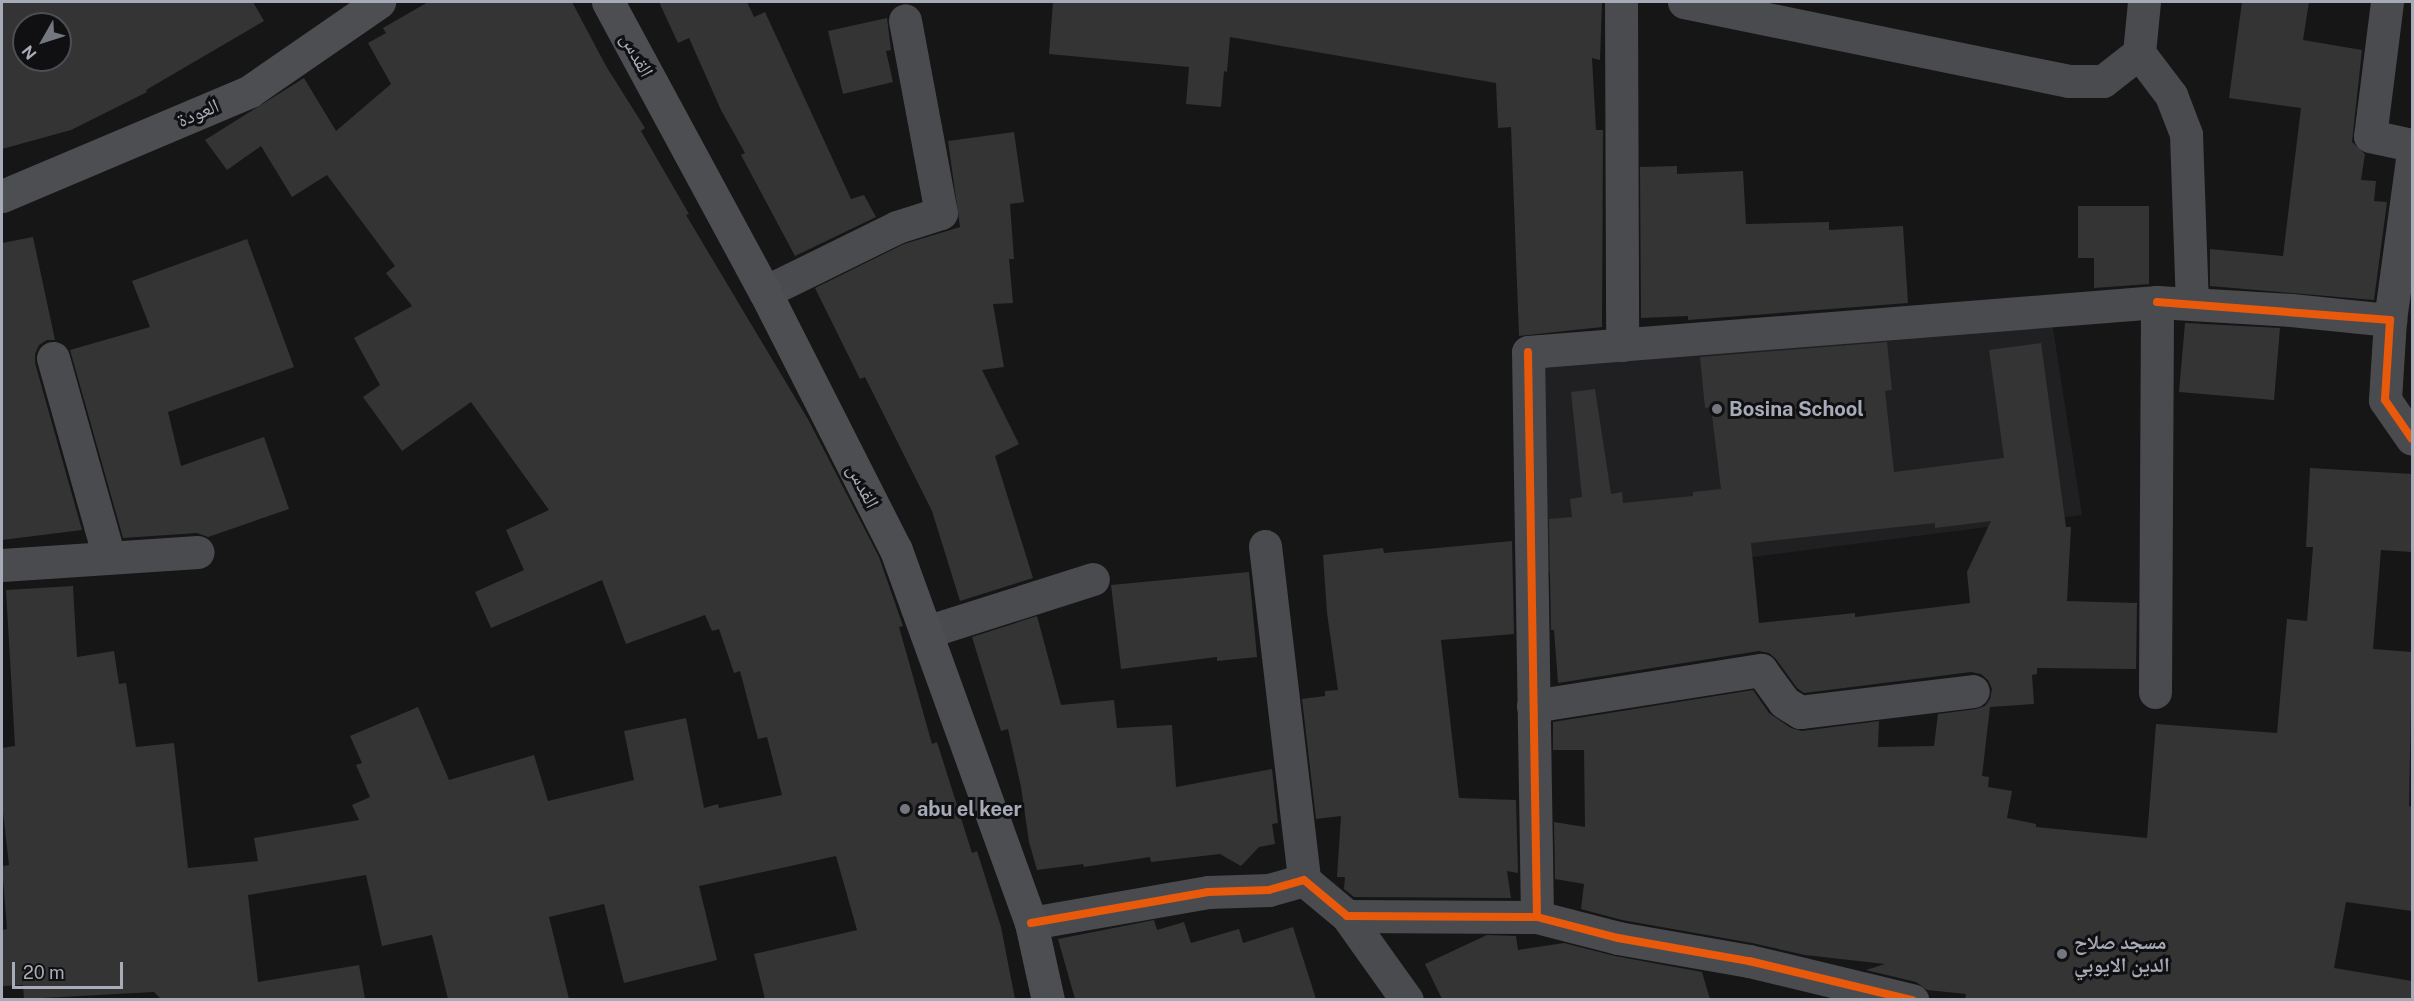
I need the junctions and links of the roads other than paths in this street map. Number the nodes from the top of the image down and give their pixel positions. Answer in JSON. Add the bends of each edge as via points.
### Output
{"nodes":[{"id":1,"x":379,"y":2,"type":"edge"},
{"id":2,"x":608,"y":2,"type":"edge"},
{"id":3,"x":1621,"y":2,"type":"edge"},
{"id":4,"x":1684,"y":2,"type":"edge"},
{"id":5,"x":2144,"y":2,"type":"edge"},
{"id":6,"x":2387,"y":2,"type":"edge"},
{"id":7,"x":906,"y":20,"type":"dead end"},
{"id":8,"x":2139,"y":53,"type":"junction"},
{"id":9,"x":2412,"y":145,"type":"edge"},
{"id":10,"x":2412,"y":159,"type":"edge"},
{"id":11,"x":2,"y":196,"type":"edge"},
{"id":12,"x":765,"y":292,"type":"junction"},
{"id":13,"x":2157,"y":302,"type":"junction"},
{"id":14,"x":2192,"y":303,"type":"junction"},
{"id":15,"x":2390,"y":320,"type":"junction"},
{"id":16,"x":1622,"y":345,"type":"junction"},
{"id":17,"x":53,"y":358,"type":"dead end"},
{"id":18,"x":2412,"y":439,"type":"edge"},
{"id":19,"x":1265,"y":546,"type":"dead end"},
{"id":20,"x":198,"y":552,"type":"dead end"},
{"id":21,"x":109,"y":557,"type":"junction"},
{"id":22,"x":2,"y":565,"type":"edge"},
{"id":23,"x":1093,"y":579,"type":"dead end"},
{"id":24,"x":926,"y":632,"type":"junction"},
{"id":25,"x":1973,"y":691,"type":"dead end"},
{"id":26,"x":2155,"y":692,"type":"dead end"},
{"id":27,"x":1533,"y":706,"type":"junction"},
{"id":28,"x":1304,"y":880,"type":"junction"},
{"id":29,"x":1347,"y":916,"type":"junction"},
{"id":30,"x":1537,"y":917,"type":"junction"},
{"id":31,"x":1030,"y":923,"type":"junction"},
{"id":32,"x":1048,"y":999,"type":"edge"},
{"id":33,"x":1407,"y":999,"type":"edge"},
{"id":34,"x":1912,"y":999,"type":"edge"}],
"edges":[{"from":1,"to":11,"type":"main road","name":"العودة","via":[[250,91]]},
{"from":2,"to":12,"type":"main road","name":"القدس"},
{"from":3,"to":16,"type":"street"},
{"from":4,"to":8,"type":"street","via":[[2068,81],[2103,81]]},
{"from":5,"to":8,"type":"street"},
{"from":6,"to":9,"type":"street","via":[[2370,136]]},
{"from":7,"to":12,"type":"street","via":[[941,213],[897,227]]},
{"from":8,"to":14,"type":"street","via":[[2171,94],[2186,134]]},
{"from":10,"to":15,"type":"street"},
{"from":12,"to":24,"type":"main road","name":"القدس","via":[[896,550]]},
{"from":13,"to":14,"type":"street"},
{"from":13,"to":16,"type":"street"},
{"from":13,"to":26,"type":"street"},
{"from":14,"to":15,"type":"street"},
{"from":15,"to":18,"type":"street","via":[[2385,400]]},
{"from":16,"to":27,"type":"street","via":[[1528,352]]},
{"from":17,"to":21,"type":"street"},
{"from":19,"to":28,"type":"street"},
{"from":20,"to":21,"type":"street"},
{"from":21,"to":22,"type":"street"},
{"from":23,"to":24,"type":"street"},
{"from":24,"to":31,"type":"main road","name":"القدس"},
{"from":25,"to":27,"type":"street","via":[[1800,712],[1784,702],[1761,670]]},
{"from":27,"to":30,"type":"street"},
{"from":28,"to":29,"type":"street"},
{"from":28,"to":31,"type":"street","via":[[1269,890],[1208,892]]},
{"from":29,"to":30,"type":"street"},
{"from":29,"to":33,"type":"street"},
{"from":30,"to":34,"type":"street","via":[[1618,939],[1749,961]]},
{"from":31,"to":32,"type":"main road","name":"القدس"}]}
